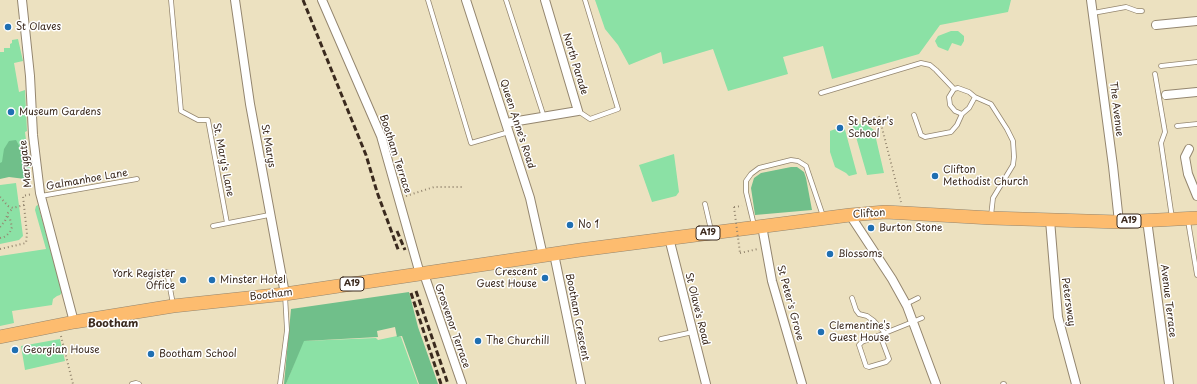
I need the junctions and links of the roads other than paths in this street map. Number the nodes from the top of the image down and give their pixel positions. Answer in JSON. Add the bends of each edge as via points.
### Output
{"nodes":[{"id":1,"x":22,"y":0,"type":"edge"},
{"id":2,"x":171,"y":0,"type":"edge"},
{"id":3,"x":235,"y":0,"type":"edge"},
{"id":4,"x":322,"y":0,"type":"edge"},
{"id":5,"x":428,"y":0,"type":"edge"},
{"id":6,"x":466,"y":0,"type":"edge"},
{"id":7,"x":506,"y":0,"type":"edge"},
{"id":8,"x":545,"y":0,"type":"edge"},
{"id":9,"x":585,"y":0,"type":"edge"},
{"id":10,"x":1091,"y":0,"type":"edge"},
{"id":11,"x":1142,"y":11,"type":"dead end"},
{"id":12,"x":1093,"y":13,"type":"junction"},
{"id":13,"x":1197,"y":21,"type":"edge"},
{"id":14,"x":1156,"y":25,"type":"dead end"},
{"id":15,"x":1197,"y":62,"type":"edge"},
{"id":16,"x":1161,"y":66,"type":"dead end"},
{"id":17,"x":1155,"y":74,"type":"dead end"},
{"id":18,"x":954,"y":90,"type":"junction"},
{"id":19,"x":1197,"y":92,"type":"edge"},
{"id":20,"x":820,"y":93,"type":"dead end"},
{"id":21,"x":1166,"y":95,"type":"dead end"},
{"id":22,"x":975,"y":97,"type":"junction"},
{"id":23,"x":578,"y":111,"type":"junction"},
{"id":24,"x":962,"y":114,"type":"junction"},
{"id":25,"x":914,"y":115,"type":"dead end"},
{"id":26,"x":544,"y":117,"type":"junction"},
{"id":27,"x":506,"y":123,"type":"junction"},
{"id":28,"x":1197,"y":124,"type":"edge"},
{"id":29,"x":1177,"y":126,"type":"dead end"},
{"id":30,"x":509,"y":132,"type":"junction"},
{"id":31,"x":1189,"y":149,"type":"dead end"},
{"id":32,"x":137,"y":179,"type":"dead end"},
{"id":33,"x":40,"y":195,"type":"junction"},
{"id":34,"x":1197,"y":196,"type":"edge"},
{"id":35,"x":705,"y":204,"type":"dead end"},
{"id":36,"x":269,"y":214,"type":"junction"},
{"id":37,"x":850,"y":215,"type":"junction"},
{"id":38,"x":824,"y":218,"type":"junction"},
{"id":39,"x":991,"y":218,"type":"junction"},
{"id":40,"x":1192,"y":218,"type":"edge"},
{"id":41,"x":1050,"y":220,"type":"junction"},
{"id":42,"x":1147,"y":220,"type":"junction"},
{"id":43,"x":1173,"y":220,"type":"junction"},
{"id":44,"x":1119,"y":222,"type":"junction"},
{"id":45,"x":227,"y":223,"type":"junction"},
{"id":46,"x":213,"y":226,"type":"dead end"},
{"id":47,"x":758,"y":226,"type":"junction"},
{"id":48,"x":711,"y":233,"type":"junction"},
{"id":49,"x":669,"y":238,"type":"junction"},
{"id":50,"x":549,"y":255,"type":"junction"},
{"id":51,"x":167,"y":272,"type":"dead end"},
{"id":52,"x":422,"y":274,"type":"junction"},
{"id":53,"x":1197,"y":275,"type":"edge"},
{"id":54,"x":284,"y":294,"type":"junction"},
{"id":55,"x":852,"y":298,"type":"dead end"},
{"id":56,"x":918,"y":298,"type":"dead end"},
{"id":57,"x":906,"y":304,"type":"junction"},
{"id":58,"x":173,"y":306,"type":"junction"},
{"id":59,"x":922,"y":318,"type":"dead end"},
{"id":60,"x":74,"y":322,"type":"junction"},
{"id":61,"x":913,"y":322,"type":"junction"},
{"id":62,"x":693,"y":332,"type":"junction"},
{"id":63,"x":885,"y":333,"type":"junction"},
{"id":64,"x":880,"y":335,"type":"junction"},
{"id":65,"x":0,"y":337,"type":"edge"},
{"id":66,"x":661,"y":339,"type":"dead end"},
{"id":67,"x":132,"y":384,"type":"edge"},
{"id":68,"x":139,"y":384,"type":"edge"},
{"id":69,"x":280,"y":384,"type":"edge"},
{"id":70,"x":462,"y":384,"type":"edge"},
{"id":71,"x":581,"y":384,"type":"edge"},
{"id":72,"x":706,"y":384,"type":"edge"},
{"id":73,"x":802,"y":384,"type":"edge"},
{"id":74,"x":936,"y":384,"type":"edge"},
{"id":75,"x":1076,"y":384,"type":"edge"},
{"id":76,"x":1169,"y":384,"type":"edge"}],
"edges":[{"from":1,"to":33,"type":"street","name":"Marygate"},
{"from":2,"to":45,"type":"lane","name":"St. Mary's Lane","via":[[181,111],[198,120],[208,120]]},
{"from":3,"to":36,"type":"street","name":"St Marys"},
{"from":4,"to":52,"type":"street","name":"Bootham Terrace","via":[[381,136]]},
{"from":5,"to":30,"type":"lane","via":[[471,142]]},
{"from":6,"to":27,"type":"street","name":"Queen Anne's Road"},
{"from":7,"to":26,"type":"lane"},
{"from":8,"to":23,"type":"street","name":"North Parade"},
{"from":9,"to":23,"type":"lane","via":[[618,109],[590,119]]},
{"from":10,"to":12,"type":"street","name":"The Avenue"},
{"from":11,"to":12,"type":"lane","via":[[1126,7]]},
{"from":12,"to":44,"type":"street","name":"The Avenue"},
{"from":13,"to":14,"type":"street"},
{"from":15,"to":16,"type":"lane"},
{"from":17,"to":43,"type":"lane","via":[[1165,132],[1161,143]]},
{"from":18,"to":20,"type":"lane","via":[[930,65],[921,63]]},
{"from":18,"to":22,"type":"lane","via":[[958,88]]},
{"from":18,"to":24,"type":"lane","via":[[949,97],[950,105]]},
{"from":19,"to":21,"type":"street"},
{"from":22,"to":24,"type":"lane"},
{"from":22,"to":39,"type":"lane","via":[[991,104],[1007,128],[1014,157],[1013,165],[993,198]]},
{"from":23,"to":26,"type":"street","name":"North Parade"},
{"from":24,"to":25,"type":"lane","via":[[951,132],[925,137]]},
{"from":26,"to":27,"type":"street","name":"North Parade"},
{"from":27,"to":30,"type":"street","name":"Queen Anne's Road"},
{"from":28,"to":29,"type":"lane"},
{"from":30,"to":50,"type":"street","name":"Queen Anne's Road"},
{"from":31,"to":34,"type":"street","via":[[1185,157],[1188,174]]},
{"from":32,"to":33,"type":"lane","name":"Galmanhoe Lane"},
{"from":33,"to":60,"type":"street","name":"Marygate"},
{"from":35,"to":48,"type":"lane"},
{"from":36,"to":45,"type":"lane"},
{"from":36,"to":54,"type":"street","name":"St Marys"},
{"from":37,"to":38,"type":"main road","name":"Clifton","number":"A19"},
{"from":37,"to":39,"type":"main road","name":"Clifton","number":"A19","via":[[904,212]]},
{"from":37,"to":57,"type":"street"},
{"from":38,"to":47,"type":"main road","name":"Clifton","number":"A19"},
{"from":38,"to":47,"type":"lane","via":[[806,166],[791,160],[759,168],[746,181],[746,192]]},
{"from":39,"to":41,"type":"main road","name":"Clifton","number":"A19"},
{"from":40,"to":43,"type":"main road","name":"Clifton","number":"A19"},
{"from":40,"to":53,"type":"lane"},
{"from":41,"to":44,"type":"main road","name":"Clifton","number":"A19"},
{"from":41,"to":75,"type":"street","name":"Petersway","via":[[1058,317]]},
{"from":42,"to":43,"type":"main road","name":"Clifton","number":"A19"},
{"from":42,"to":44,"type":"main road","name":"Clifton","number":"A19"},
{"from":42,"to":76,"type":"street","name":"Avenue Terrace"},
{"from":45,"to":46,"type":"lane"},
{"from":47,"to":48,"type":"main road","name":"Clifton","number":"A19"},
{"from":47,"to":73,"type":"street","name":"St Peter's Grove"},
{"from":48,"to":49,"type":"main road","name":"Clifton","number":"A19"},
{"from":49,"to":50,"type":"main road","name":"Clifton","number":"A19"},
{"from":49,"to":62,"type":"street","name":"St Olave's Road"},
{"from":50,"to":52,"type":"main road","name":"Bootham","number":"A19"},
{"from":50,"to":71,"type":"street","name":"Bootham Crescent"},
{"from":51,"to":58,"type":"lane"},
{"from":52,"to":54,"type":"main road","name":"Bootham","number":"A19"},
{"from":52,"to":70,"type":"street","name":"Grosvenor Terrace"},
{"from":54,"to":58,"type":"main road","name":"Bootham","number":"A19"},
{"from":54,"to":69,"type":"lane","via":[[287,330]]},
{"from":55,"to":63,"type":"lane","via":[[859,314],[874,321]]},
{"from":56,"to":57,"type":"lane"},
{"from":57,"to":61,"type":"street"},
{"from":58,"to":60,"type":"main road","name":"Bootham","number":"A19"},
{"from":59,"to":61,"type":"lane"},
{"from":60,"to":65,"type":"main road","name":"Bootham","number":"A19"},
{"from":61,"to":63,"type":"lane"},
{"from":61,"to":74,"type":"street"},
{"from":62,"to":66,"type":"lane"},
{"from":62,"to":72,"type":"street","name":"St Olave's Road"},
{"from":63,"to":64,"type":"lane"},
{"from":64,"to":64,"type":"lane","via":[[889,359],[869,368],[859,345]]},
{"from":67,"to":68,"type":"lane"}]}
